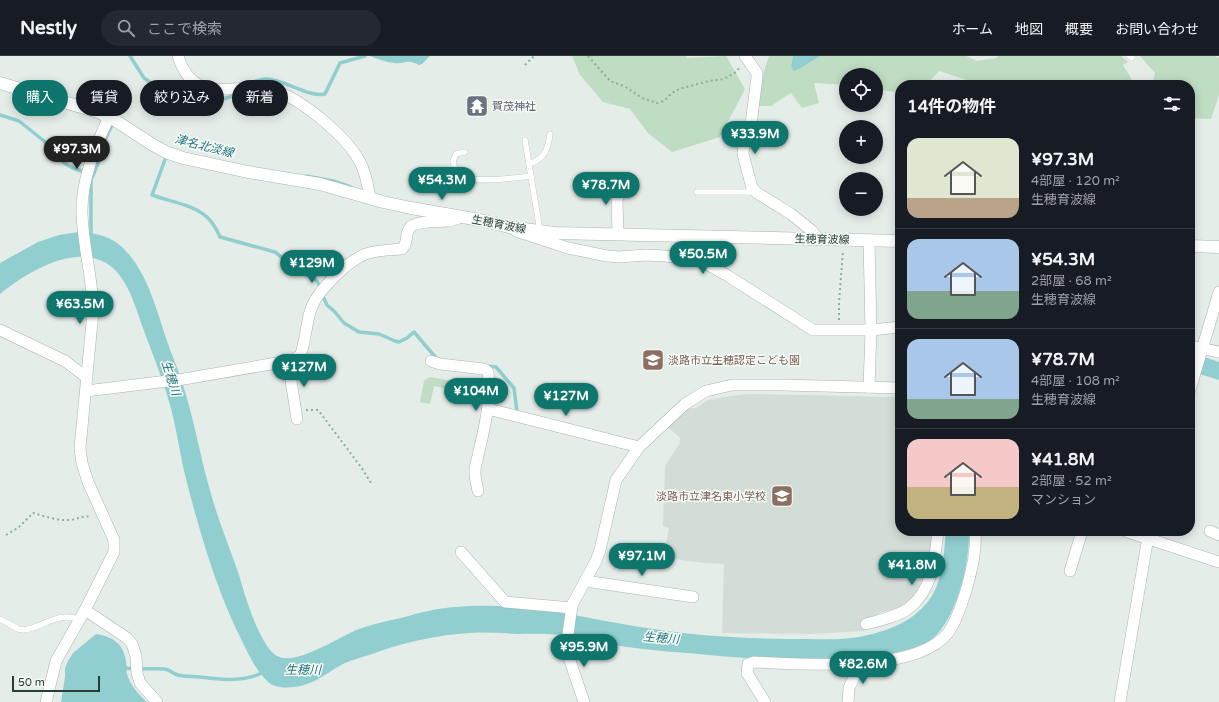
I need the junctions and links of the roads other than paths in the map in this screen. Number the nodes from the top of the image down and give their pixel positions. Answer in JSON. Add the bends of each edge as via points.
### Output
{"nodes":[{"id":1,"x":178,"y":56,"type":"edge"},
{"id":2,"x":745,"y":57,"type":"edge"},
{"id":3,"x":0,"y":83,"type":"edge"},
{"id":4,"x":109,"y":117,"type":"junction"},
{"id":5,"x":550,"y":134,"type":"dead end"},
{"id":6,"x":525,"y":140,"type":"dead end"},
{"id":7,"x":465,"y":152,"type":"dead end"},
{"id":8,"x":529,"y":164,"type":"junction"},
{"id":9,"x":531,"y":176,"type":"junction"},
{"id":10,"x":622,"y":182,"type":"dead end"},
{"id":11,"x":697,"y":192,"type":"dead end"},
{"id":12,"x":756,"y":192,"type":"junction"},
{"id":13,"x":370,"y":198,"type":"junction"},
{"id":14,"x":462,"y":217,"type":"junction"},
{"id":15,"x":497,"y":224,"type":"junction"},
{"id":16,"x":540,"y":232,"type":"junction"},
{"id":17,"x":618,"y":234,"type":"junction"},
{"id":18,"x":818,"y":239,"type":"junction"},
{"id":19,"x":869,"y":240,"type":"junction"},
{"id":20,"x":895,"y":241,"type":"edge"},
{"id":21,"x":1195,"y":246,"type":"edge"},
{"id":22,"x":1219,"y":247,"type":"edge"},
{"id":23,"x":1219,"y":292,"type":"edge"},
{"id":24,"x":895,"y":328,"type":"edge"},
{"id":25,"x":0,"y":330,"type":"edge"},
{"id":26,"x":871,"y":330,"type":"junction"},
{"id":27,"x":1195,"y":349,"type":"edge"},
{"id":28,"x":1201,"y":352,"type":"junction"},
{"id":29,"x":1219,"y":352,"type":"edge"},
{"id":30,"x":288,"y":361,"type":"junction"},
{"id":31,"x":431,"y":361,"type":"dead end"},
{"id":32,"x":1195,"y":373,"type":"edge"},
{"id":33,"x":86,"y":377,"type":"junction"},
{"id":34,"x":869,"y":387,"type":"junction"},
{"id":35,"x":895,"y":388,"type":"edge"},
{"id":36,"x":86,"y":391,"type":"junction"},
{"id":37,"x":488,"y":409,"type":"junction"},
{"id":38,"x":296,"y":415,"type":"road end"},
{"id":39,"x":639,"y":447,"type":"junction"},
{"id":40,"x":478,"y":492,"type":"dead end"},
{"id":41,"x":937,"y":536,"type":"edge"},
{"id":42,"x":975,"y":536,"type":"edge"},
{"id":43,"x":1080,"y":536,"type":"edge"},
{"id":44,"x":1148,"y":536,"type":"edge"},
{"id":45,"x":1153,"y":536,"type":"edge"},
{"id":46,"x":461,"y":552,"type":"dead end"},
{"id":47,"x":1219,"y":562,"type":"edge"},
{"id":48,"x":1070,"y":571,"type":"dead end"},
{"id":49,"x":586,"y":579,"type":"junction"},
{"id":50,"x":693,"y":597,"type":"dead end"},
{"id":51,"x":85,"y":610,"type":"junction"},
{"id":52,"x":571,"y":611,"type":"junction"},
{"id":53,"x":0,"y":619,"type":"edge"},
{"id":54,"x":79,"y":620,"type":"junction"},
{"id":55,"x":866,"y":624,"type":"dead end"},
{"id":56,"x":861,"y":663,"type":"junction"},
{"id":57,"x":46,"y":702,"type":"edge"},
{"id":58,"x":157,"y":702,"type":"edge"},
{"id":59,"x":584,"y":702,"type":"edge"},
{"id":60,"x":765,"y":702,"type":"edge"},
{"id":61,"x":848,"y":702,"type":"edge"},
{"id":62,"x":1120,"y":702,"type":"edge"}],
"edges":[{"from":1,"to":13,"type":"street","via":[[192,80],[203,87],[270,89],[282,93],[306,108],[334,130],[355,153],[364,169]]},
{"from":2,"to":12,"type":"street","via":[[757,73],[750,132],[744,144],[743,154],[752,188]]},
{"from":3,"to":4,"type":"main road","name":"生穂育波線"},
{"from":4,"to":13,"type":"main road","name":"生穂育波線","via":[[154,146],[183,158],[320,184]]},
{"from":4,"to":33,"type":"street","via":[[92,156],[84,187],[83,231],[93,312]]},
{"from":5,"to":8,"type":"lane","via":[[544,154],[537,162]]},
{"from":6,"to":8,"type":"lane"},
{"from":7,"to":9,"type":"lane","via":[[456,154],[453,161],[456,171],[464,177],[492,180]]},
{"from":8,"to":9,"type":"lane"},
{"from":9,"to":16,"type":"lane"},
{"from":10,"to":17,"type":"street","via":[[617,201]]},
{"from":11,"to":12,"type":"lane"},
{"from":12,"to":18,"type":"street","via":[[804,224]]},
{"from":13,"to":14,"type":"main road","name":"生穂育波線"},
{"from":14,"to":15,"type":"main road","name":"生穂育波線"},
{"from":14,"to":30,"type":"street","via":[[412,226],[408,230],[402,250],[368,253],[344,268],[324,287],[311,308],[301,354]]},
{"from":15,"to":16,"type":"main road","name":"生穂育波線"},
{"from":15,"to":26,"type":"street","via":[[568,248],[606,256],[665,256],[705,263],[814,330]]},
{"from":16,"to":17,"type":"main road","name":"生穂育波線"},
{"from":17,"to":18,"type":"main road","name":"生穂育波線"},
{"from":18,"to":19,"type":"main road","name":"生穂育波線"},
{"from":19,"to":20,"type":"main road","name":"生穂育波線"},
{"from":19,"to":26,"type":"street"},
{"from":21,"to":22,"type":"main road"},
{"from":23,"to":28,"type":"street"},
{"from":24,"to":26,"type":"street"},
{"from":25,"to":33,"type":"street","via":[[66,361]]},
{"from":26,"to":34,"type":"street"},
{"from":27,"to":28,"type":"street"},
{"from":28,"to":29,"type":"street"},
{"from":28,"to":32,"type":"street"},
{"from":30,"to":36,"type":"street","via":[[160,383]]},
{"from":30,"to":38,"type":"street"},
{"from":31,"to":37,"type":"street","via":[[484,369],[488,372]]},
{"from":33,"to":36,"type":"street"},
{"from":34,"to":35,"type":"street"},
{"from":34,"to":39,"type":"street","via":[[732,385],[706,391],[685,404]]},
{"from":36,"to":51,"type":"street","via":[[80,448],[82,463],[114,540],[114,552]]},
{"from":37,"to":39,"type":"street"},
{"from":37,"to":40,"type":"street","via":[[475,469]]},
{"from":39,"to":49,"type":"street","via":[[616,480],[600,550]]},
{"from":41,"to":55,"type":"street","via":[[932,572],[919,597],[910,608]]},
{"from":42,"to":56,"type":"street","via":[[969,580],[960,608],[947,633],[938,643],[918,653]]},
{"from":43,"to":48,"type":"street"},
{"from":44,"to":62,"type":"street"},
{"from":45,"to":47,"type":"street"},
{"from":46,"to":52,"type":"street","via":[[505,602]]},
{"from":49,"to":50,"type":"street"},
{"from":49,"to":52,"type":"street"},
{"from":51,"to":54,"type":"street"},
{"from":51,"to":58,"type":"street","via":[[127,638],[135,651],[140,683]]},
{"from":52,"to":59,"type":"street","via":[[566,649]]},
{"from":53,"to":54,"type":"lane","via":[[23,630],[58,618],[71,616]]},
{"from":54,"to":57,"type":"street","via":[[56,661]]},
{"from":56,"to":60,"type":"street","via":[[748,664],[747,673]]},
{"from":56,"to":61,"type":"street","via":[[849,688]]}]}
